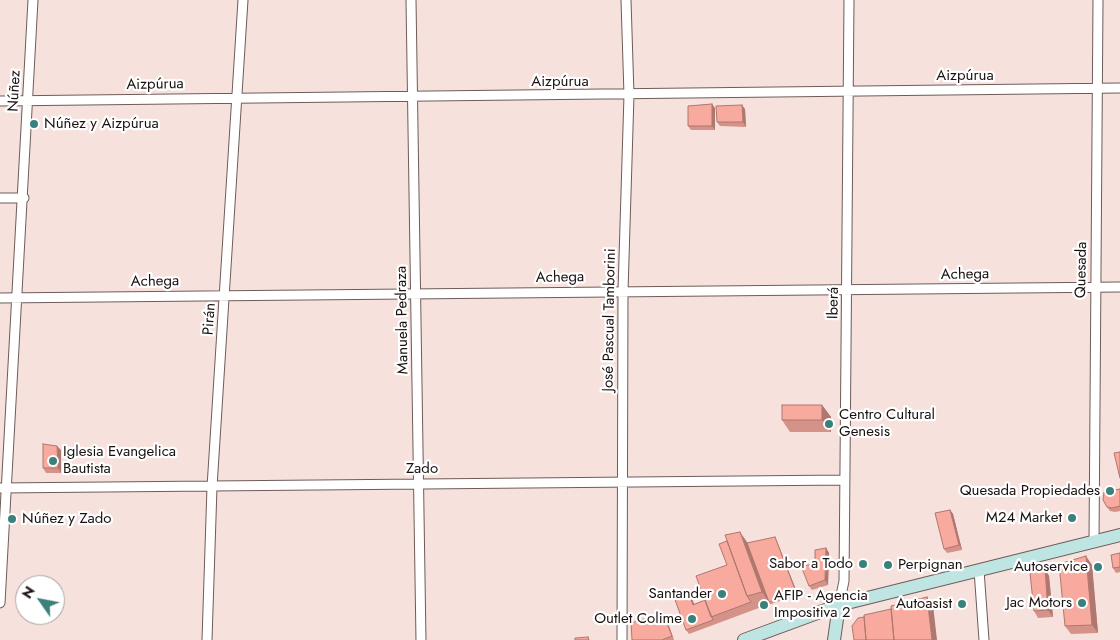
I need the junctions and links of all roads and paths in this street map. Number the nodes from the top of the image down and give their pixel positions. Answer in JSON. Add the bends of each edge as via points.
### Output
{"nodes":[{"id":1,"x":33,"y":0,"type":"edge"},
{"id":2,"x":242,"y":0,"type":"edge"},
{"id":3,"x":411,"y":0,"type":"edge"},
{"id":4,"x":626,"y":0,"type":"edge"},
{"id":5,"x":850,"y":0,"type":"edge"},
{"id":6,"x":1098,"y":0,"type":"edge"},
{"id":7,"x":1098,"y":88,"type":"junction"},
{"id":8,"x":1120,"y":88,"type":"edge"},
{"id":9,"x":849,"y":90,"type":"junction"},
{"id":10,"x":629,"y":95,"type":"junction"},
{"id":11,"x":413,"y":97,"type":"junction"},
{"id":12,"x":237,"y":98,"type":"junction"},
{"id":13,"x":0,"y":101,"type":"edge"},
{"id":14,"x":28,"y":101,"type":"junction"},
{"id":15,"x":0,"y":198,"type":"edge"},
{"id":16,"x":24,"y":198,"type":"junction"},
{"id":17,"x":1120,"y":287,"type":"edge"},
{"id":18,"x":1095,"y":288,"type":"junction"},
{"id":19,"x":848,"y":290,"type":"junction"},
{"id":20,"x":623,"y":291,"type":"junction"},
{"id":21,"x":416,"y":294,"type":"junction"},
{"id":22,"x":225,"y":295,"type":"junction"},
{"id":23,"x":18,"y":297,"type":"junction"},
{"id":24,"x":0,"y":298,"type":"edge"},
{"id":25,"x":845,"y":480,"type":"junction"},
{"id":26,"x":420,"y":483,"type":"junction"},
{"id":27,"x":622,"y":483,"type":"junction"},
{"id":28,"x":212,"y":487,"type":"junction"},
{"id":29,"x":3,"y":488,"type":"edge"},
{"id":30,"x":1120,"y":535,"type":"edge"},
{"id":31,"x":1094,"y":541,"type":"junction"},
{"id":32,"x":979,"y":570,"type":"junction"},
{"id":33,"x":0,"y":603,"type":"edge"},
{"id":34,"x":839,"y":605,"type":"junction"},
{"id":35,"x":208,"y":640,"type":"edge"},
{"id":36,"x":421,"y":640,"type":"edge"},
{"id":37,"x":622,"y":640,"type":"edge"},
{"id":38,"x":744,"y":640,"type":"edge"},
{"id":39,"x":834,"y":640,"type":"edge"},
{"id":40,"x":984,"y":640,"type":"edge"}],
"edges":[{"from":1,"to":14,"type":"street","name":"Núñez"},
{"from":2,"to":12,"type":"street","name":"Pirán"},
{"from":3,"to":11,"type":"street","name":"Manuela Pedraza"},
{"from":4,"to":10,"type":"street","name":"José Pascual Tamborini"},
{"from":5,"to":9,"type":"street","name":"Iberá"},
{"from":6,"to":7,"type":"street","name":"Quesada"},
{"from":7,"to":8,"type":"street","name":"Aizpúrua"},
{"from":7,"to":9,"type":"street","name":"Aizpúrua"},
{"from":7,"to":18,"type":"street","name":"Quesada"},
{"from":9,"to":10,"type":"street","name":"Aizpúrua"},
{"from":9,"to":19,"type":"street","name":"Iberá"},
{"from":10,"to":11,"type":"street","name":"Aizpúrua"},
{"from":10,"to":20,"type":"street","name":"José Pascual Tamborini"},
{"from":11,"to":12,"type":"street","name":"Aizpúrua"},
{"from":11,"to":21,"type":"street","name":"Manuela Pedraza"},
{"from":12,"to":14,"type":"street","name":"Aizpúrua"},
{"from":12,"to":22,"type":"street","name":"Pirán"},
{"from":13,"to":14,"type":"street","name":"Aizpúrua"},
{"from":14,"to":16,"type":"street","name":"Núñez"},
{"from":15,"to":16,"type":"street"},
{"from":16,"to":23,"type":"street","name":"Núñez"},
{"from":17,"to":18,"type":"street","name":"Achega"},
{"from":18,"to":19,"type":"street","name":"Achega"},
{"from":18,"to":31,"type":"street","name":"Quesada"},
{"from":19,"to":20,"type":"street","name":"Achega"},
{"from":19,"to":25,"type":"street","name":"Iberá"},
{"from":20,"to":21,"type":"street","name":"Achega"},
{"from":20,"to":27,"type":"street","name":"José Pascual Tamborini"},
{"from":21,"to":22,"type":"street","name":"Achega"},
{"from":21,"to":26,"type":"street","name":"Manuela Pedraza"},
{"from":22,"to":23,"type":"street","name":"Achega"},
{"from":22,"to":28,"type":"street","name":"Pirán"},
{"from":23,"to":24,"type":"street","name":"Achega"},
{"from":23,"to":29,"type":"street","name":"Núñez"},
{"from":25,"to":27,"type":"street","name":"Zado"},
{"from":25,"to":34,"type":"street","name":"Iberá","via":[[844,581]]},
{"from":26,"to":27,"type":"street","name":"Zado"},
{"from":26,"to":28,"type":"street","name":"Zado"},
{"from":26,"to":36,"type":"street","name":"Manuela Pedraza"},
{"from":27,"to":37,"type":"street","name":"José Pascual Tamborini"},
{"from":28,"to":29,"type":"street","name":"Zado"},
{"from":28,"to":35,"type":"street","name":"Pirán"},
{"from":29,"to":33,"type":"street","name":"Núñez"},
{"from":30,"to":31,"type":"main road"},
{"from":31,"to":32,"type":"main road"},
{"from":32,"to":34,"type":"main road"},
{"from":32,"to":40,"type":"street"},
{"from":34,"to":38,"type":"main road"},
{"from":34,"to":39,"type":"main road"}]}
